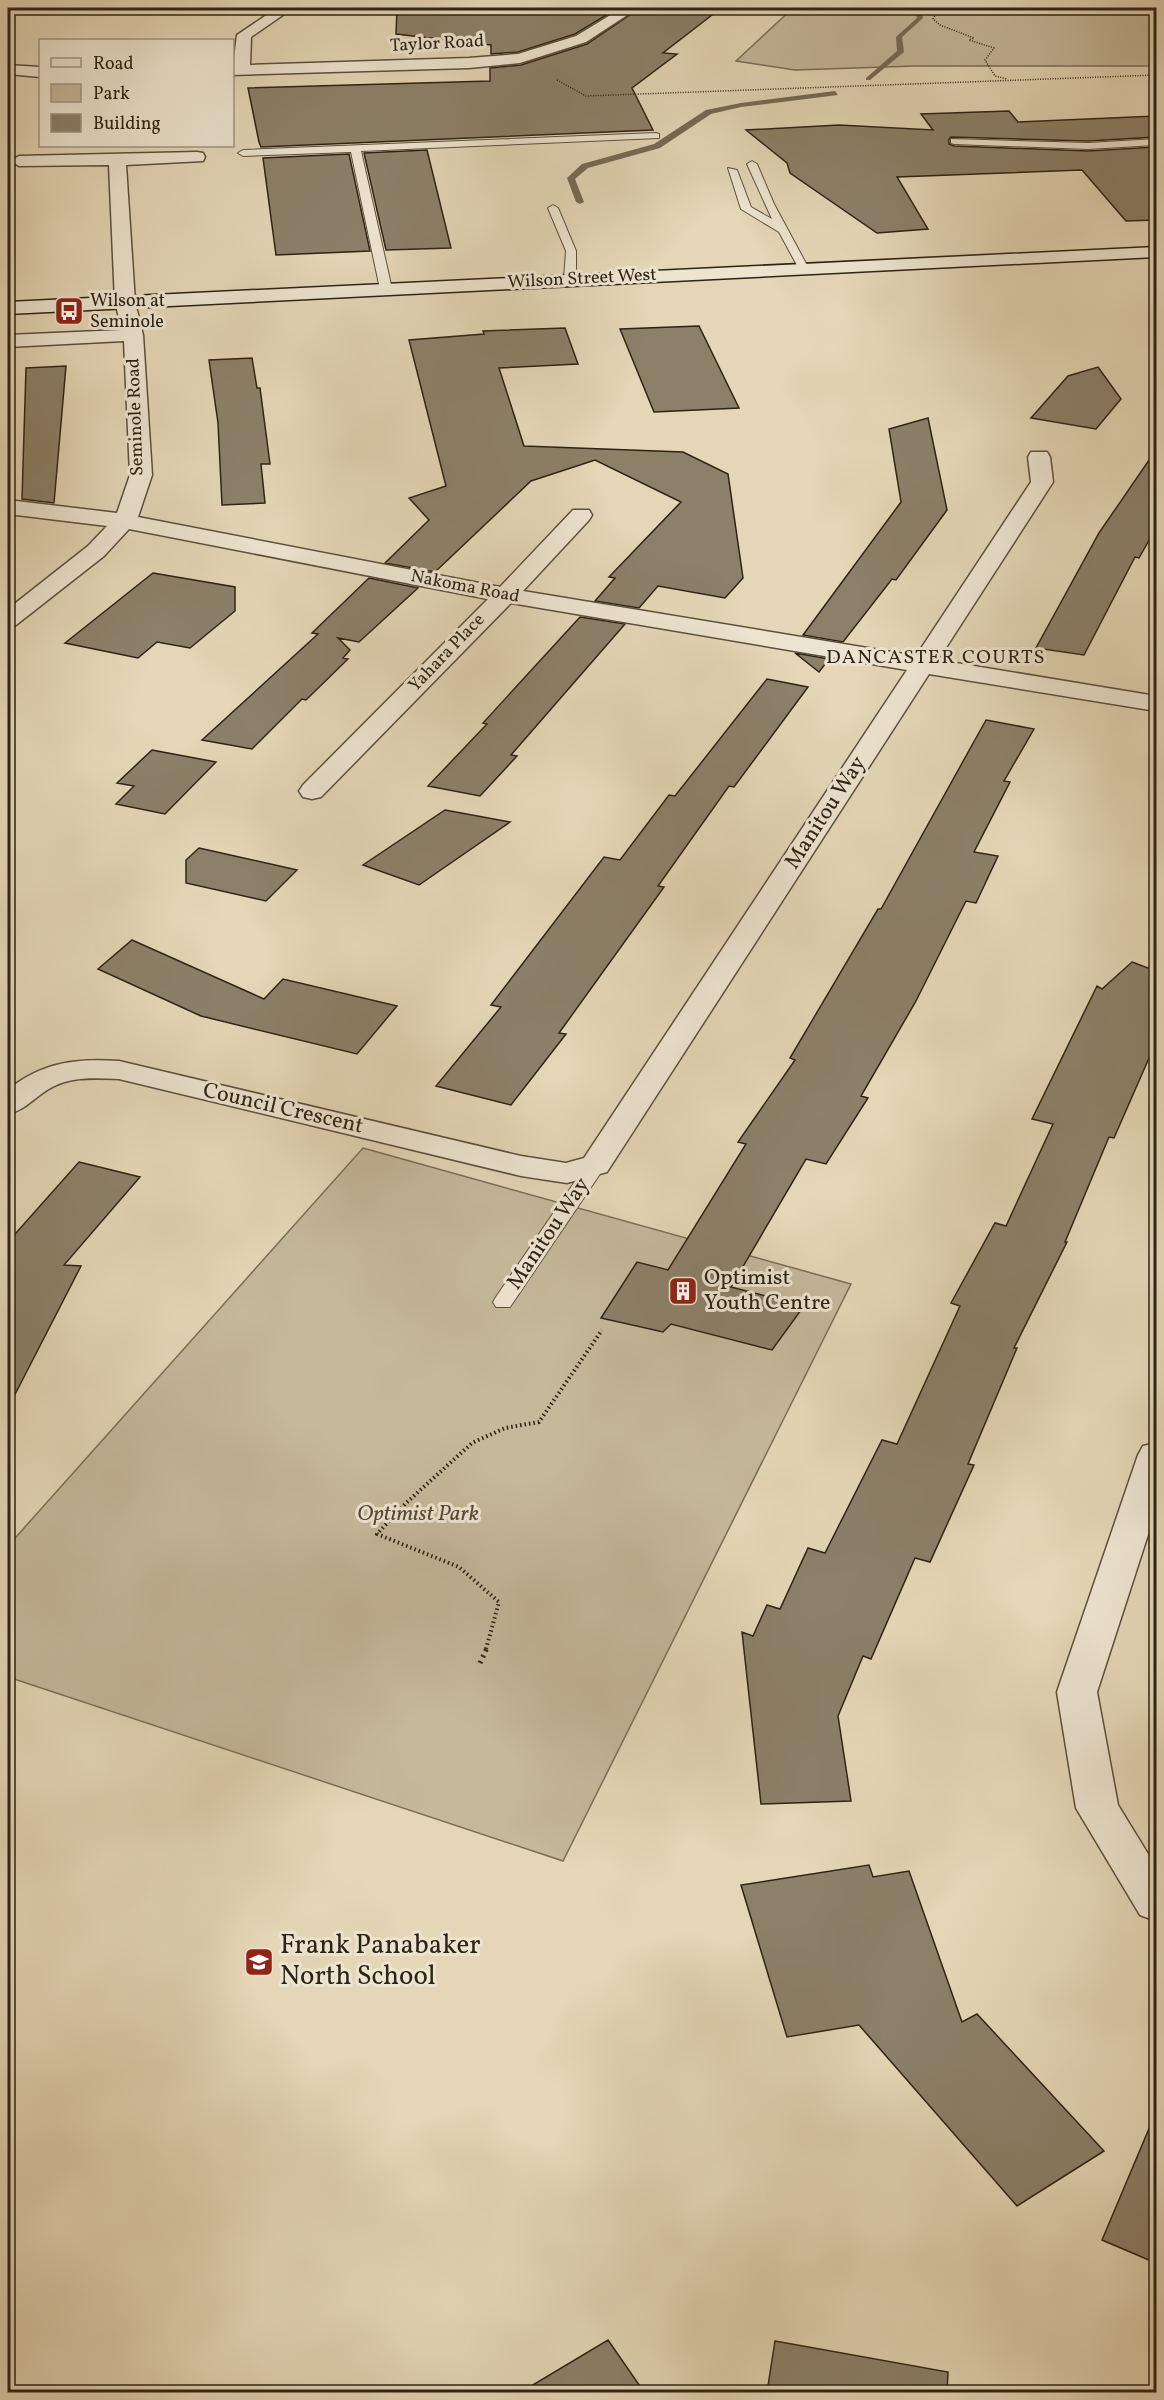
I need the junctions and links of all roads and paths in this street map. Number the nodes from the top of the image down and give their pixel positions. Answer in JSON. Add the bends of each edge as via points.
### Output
{"nodes":[{"id":1,"x":286,"y":8,"type":"edge"},
{"id":2,"x":632,"y":8,"type":"edge"},
{"id":3,"x":957,"y":8,"type":"edge"},
{"id":4,"x":520,"y":58,"type":"junction"},
{"id":5,"x":8,"y":70,"type":"edge"},
{"id":6,"x":237,"y":70,"type":"edge"},
{"id":7,"x":39,"y":72,"type":"edge"},
{"id":8,"x":1156,"y":75,"type":"edge"},
{"id":9,"x":1010,"y":81,"type":"junction"},
{"id":10,"x":656,"y":136,"type":"dead end"},
{"id":11,"x":954,"y":141,"type":"dead end"},
{"id":12,"x":1156,"y":142,"type":"edge"},
{"id":13,"x":355,"y":148,"type":"junction"},
{"id":14,"x":243,"y":153,"type":"dead end"},
{"id":15,"x":197,"y":157,"type":"dead end"},
{"id":16,"x":117,"y":160,"type":"junction"},
{"id":17,"x":19,"y":161,"type":"dead end"},
{"id":18,"x":752,"y":164,"type":"dead end"},
{"id":19,"x":732,"y":171,"type":"dead end"},
{"id":20,"x":553,"y":208,"type":"dead end"},
{"id":21,"x":783,"y":230,"type":"junction"},
{"id":22,"x":1156,"y":252,"type":"edge"},
{"id":23,"x":804,"y":269,"type":"junction"},
{"id":24,"x":570,"y":279,"type":"junction"},
{"id":25,"x":386,"y":289,"type":"junction"},
{"id":26,"x":125,"y":303,"type":"junction"},
{"id":27,"x":8,"y":308,"type":"edge"},
{"id":28,"x":133,"y":335,"type":"junction"},
{"id":29,"x":8,"y":341,"type":"edge"},
{"id":30,"x":1039,"y":457,"type":"dead end"},
{"id":31,"x":8,"y":507,"type":"edge"},
{"id":32,"x":581,"y":514,"type":"dead end"},
{"id":33,"x":124,"y":522,"type":"junction"},
{"id":34,"x":504,"y":595,"type":"junction"},
{"id":35,"x":8,"y":620,"type":"edge"},
{"id":36,"x":922,"y":665,"type":"junction"},
{"id":37,"x":1156,"y":704,"type":"edge"},
{"id":38,"x":312,"y":792,"type":"dead end"},
{"id":39,"x":8,"y":1105,"type":"edge"},
{"id":40,"x":582,"y":1169,"type":"junction"},
{"id":41,"x":502,"y":1302,"type":"dead end"},
{"id":42,"x":602,"y":1330,"type":"dead end"},
{"id":43,"x":1156,"y":1455,"type":"edge"},
{"id":44,"x":480,"y":1663,"type":"dead end"},
{"id":45,"x":1156,"y":1903,"type":"edge"}],
"edges":[{"from":1,"to":6,"type":"street","via":[[244,35]]},
{"from":2,"to":4,"type":"street","name":"Taylor Road","via":[[581,39]]},
{"from":3,"to":9,"type":"path","via":[[937,12],[933,19],[974,38],[969,40],[994,48],[985,60],[995,76]]},
{"from":4,"to":6,"type":"street","name":"Taylor Road"},
{"from":4,"to":9,"type":"path","via":[[586,96]]},
{"from":5,"to":7,"type":"street"},
{"from":8,"to":9,"type":"path"},
{"from":10,"to":13,"type":"lane"},
{"from":11,"to":12,"type":"lane","via":[[1088,146]]},
{"from":13,"to":14,"type":"lane"},
{"from":13,"to":25,"type":"lane"},
{"from":15,"to":16,"type":"street"},
{"from":16,"to":17,"type":"street"},
{"from":16,"to":26,"type":"street","name":"Seminole Road"},
{"from":18,"to":21,"type":"lane"},
{"from":19,"to":21,"type":"lane","via":[[746,209]]},
{"from":20,"to":24,"type":"lane","via":[[571,251]]},
{"from":21,"to":23,"type":"lane"},
{"from":22,"to":23,"type":"street","name":"Wilson Street West"},
{"from":23,"to":24,"type":"street","name":"Wilson Street West"},
{"from":24,"to":25,"type":"street","name":"Wilson Street West"},
{"from":25,"to":26,"type":"street","name":"Wilson Street West"},
{"from":26,"to":27,"type":"street","name":"Wilson Street West"},
{"from":26,"to":28,"type":"street","name":"Seminole Road"},
{"from":28,"to":29,"type":"street"},
{"from":28,"to":33,"type":"street","name":"Seminole Road","via":[[141,475]]},
{"from":30,"to":36,"type":"street","name":"Manitou Way","via":[[1042,482]]},
{"from":31,"to":33,"type":"street","name":"Nakoma Road"},
{"from":32,"to":34,"type":"street","name":"Yahara Place"},
{"from":33,"to":34,"type":"street","name":"Nakoma Road"},
{"from":33,"to":35,"type":"street","name":"Seminole Road","via":[[96,550]]},
{"from":34,"to":36,"type":"street","name":"Nakoma Road"},
{"from":34,"to":38,"type":"street","name":"Yahara Place"},
{"from":36,"to":37,"type":"street","name":"Nakoma Road"},
{"from":36,"to":40,"type":"street","name":"Manitou Way"},
{"from":39,"to":40,"type":"street","name":"Council Crescent","via":[[52,1072],[88,1067],[119,1070],[521,1166]]},
{"from":40,"to":41,"type":"lane","name":"Manitou Way"},
{"from":42,"to":44,"type":"path","via":[[539,1422],[505,1428],[472,1443],[377,1534],[459,1567],[499,1602]]},
{"from":43,"to":45,"type":"street","via":[[1077,1692],[1097,1808]]}]}
